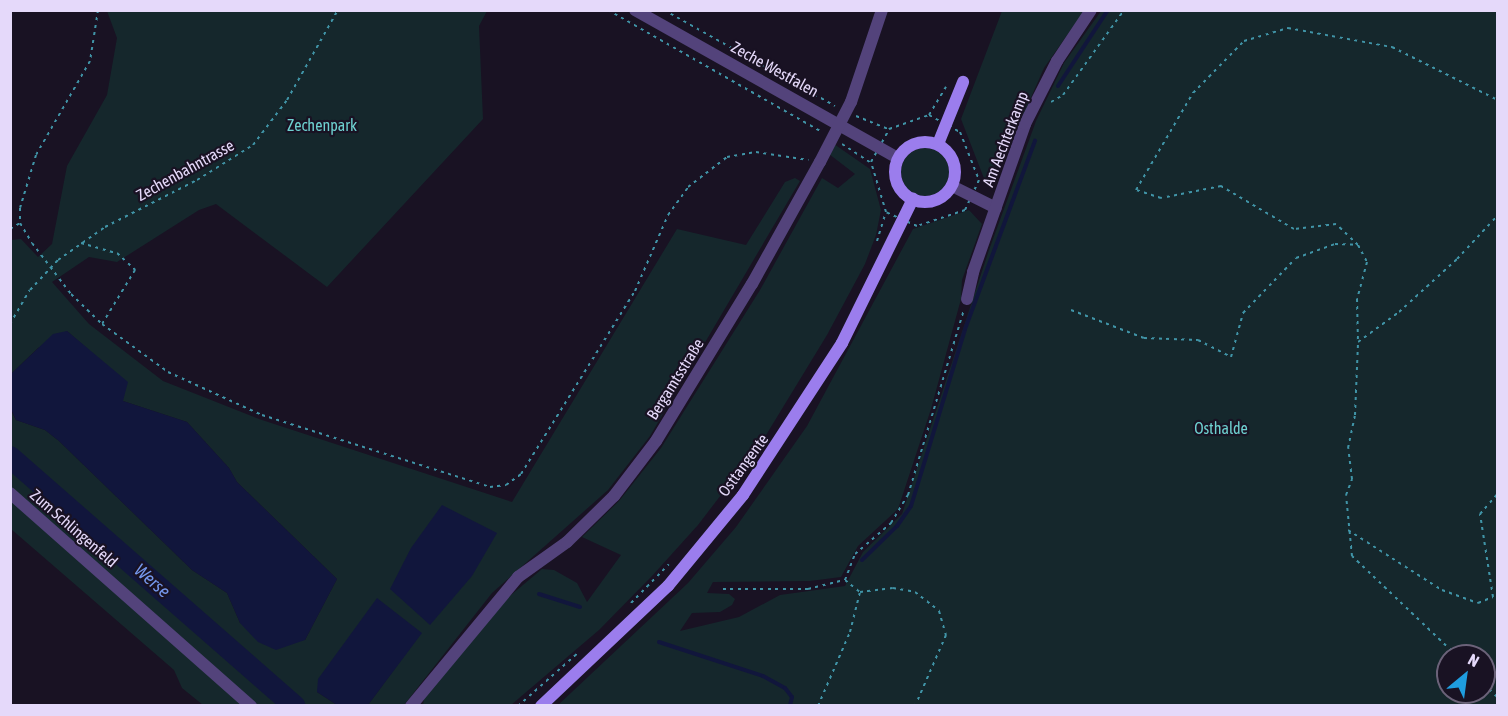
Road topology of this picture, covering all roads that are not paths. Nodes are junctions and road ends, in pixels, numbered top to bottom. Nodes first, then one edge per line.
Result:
1 (635, 10) edge
2 (882, 10) edge
3 (1091, 10) edge
4 (963, 82) dead end
5 (840, 124) junction
6 (938, 144) junction
7 (898, 158) junction
8 (952, 186) junction
9 (913, 199) junction
10 (996, 208) junction
11 (967, 299) road end
12 (10, 494) edge
13 (251, 705) edge
14 (411, 705) edge
15 (541, 705) edge

1 - 5 street, Zeche Westfalen
2 - 5 street, Bergamtsstraße
3 - 10 street, Am Aechterkamp
4 - 6 street
5 - 7 street, Zeche Westfalen
5 - 14 street, Bergamtsstraße
6 - 7 street
6 - 8 street
7 - 9 street
8 - 9 street
8 - 10 street, Am Aechterkamp
9 - 15 street, Osttangente
10 - 11 street
12 - 13 street, Zum Schlingenfeld

